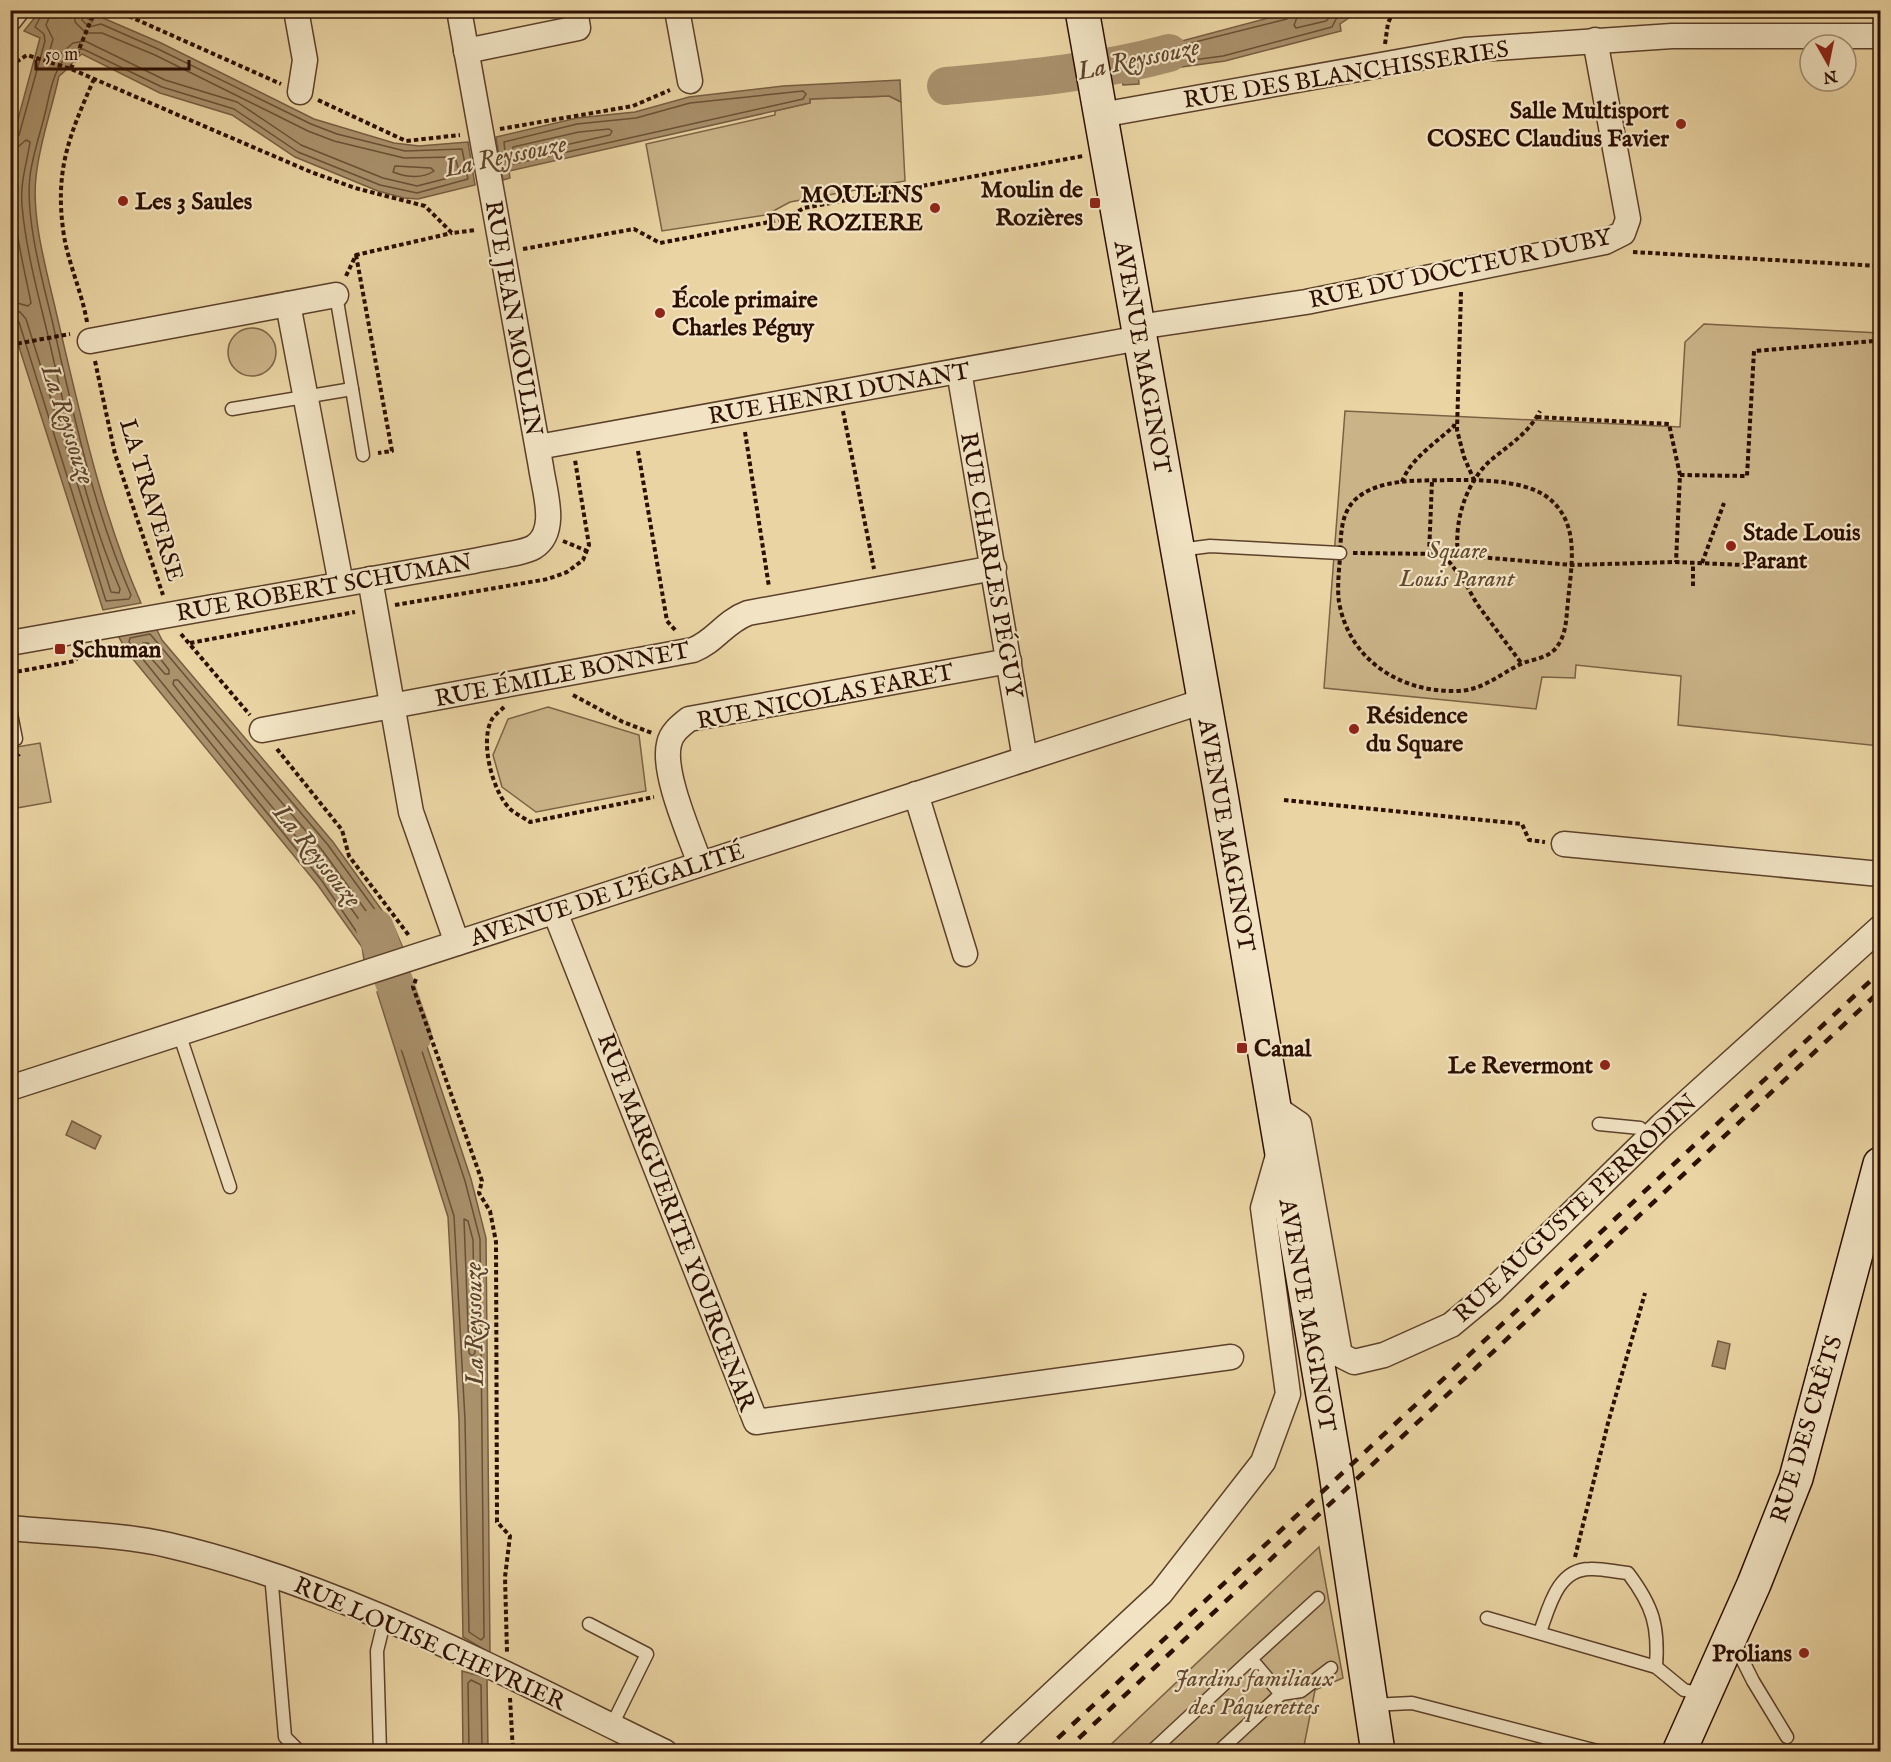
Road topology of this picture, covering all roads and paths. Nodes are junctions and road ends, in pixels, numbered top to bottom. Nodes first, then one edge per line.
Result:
1 (17, 10) edge
2 (116, 10) edge
3 (296, 10) edge
4 (459, 10) edge
5 (575, 10) edge
6 (677, 10) edge
7 (1082, 10) edge
8 (1394, 10) edge
9 (94, 11) edge
10 (10, 19) edge
11 (1798, 36) edge
12 (1858, 36) edge
13 (1881, 36) edge
14 (1858, 38) edge
15 (1595, 40) junction
16 (1881, 47) edge
17 (466, 51) junction
18 (1388, 64) junction
19 (10, 66) edge
20 (71, 68) junction
21 (94, 79) junction
22 (690, 81) joint
23 (300, 92) junction
24 (1099, 108) junction
25 (480, 133) junction
26 (1107, 152) junction
27 (498, 227) junction
28 (452, 233) junction
29 (1618, 236) junction
30 (502, 252) junction
31 (1881, 266) edge
32 (1462, 271) junction
33 (336, 296) junction
34 (288, 304) junction
35 (1139, 333) junction
36 (82, 337) junction
37 (1881, 337) edge
38 (10, 345) edge
39 (959, 371) junction
40 (352, 389) junction
41 (840, 393) junction
42 (305, 398) junction
43 (232, 409) dead end
44 (741, 410) junction
45 (1540, 411) dead end
46 (1457, 415) junction
47 (1537, 417) junction
48 (634, 430) junction
49 (538, 447) junction
50 (363, 456) dead end
51 (1680, 476) junction
52 (1432, 480) junction
53 (1474, 480) junction
54 (1402, 482) junction
55 (1724, 503) dead end
56 (1178, 550) junction
57 (1340, 553) junction
58 (1429, 554) junction
59 (1443, 554) junction
60 (1458, 555) junction
61 (1676, 562) junction
62 (1693, 563) junction
63 (1702, 564) junction
64 (1572, 566) junction
65 (1765, 566) dead end
66 (994, 568) junction
67 (370, 579) junction
68 (340, 584) junction
69 (1693, 586) dead end
70 (878, 590) junction
71 (776, 608) junction
72 (170, 615) junction
73 (10, 643) edge
74 (693, 650) junction
75 (1009, 661) junction
76 (1522, 664) junction
77 (564, 691) dead end
78 (1204, 701) junction
79 (510, 702) dead end
80 (392, 707) junction
81 (10, 709) edge
82 (262, 730) junction
83 (671, 739) junction
84 (10, 740) edge
85 (1025, 759) junction
86 (675, 793) junction
87 (916, 794) junction
88 (1284, 800) dead end
89 (1564, 844) joint
90 (700, 864) junction
91 (1881, 874) edge
92 (555, 912) junction
93 (1881, 928) edge
94 (457, 943) junction
95 (965, 954) dead end
96 (417, 956) junction
97 (179, 1033) junction
98 (10, 1088) edge
99 (1271, 1105) junction
100 (1599, 1124) dead end
101 (1649, 1138) junction
102 (1279, 1150) junction
103 (1881, 1164) edge
104 (230, 1187) dead end
105 (1644, 1293) dead end
106 (1230, 1357) dead end
107 (10, 1528) edge
108 (270, 1574) junction
109 (1571, 1575) junction
110 (1318, 1598) dead end
111 (385, 1618) junction
112 (1487, 1618) dead end
113 (589, 1624) dead end
114 (1540, 1632) junction
115 (1731, 1637) junction
116 (1251, 1659) junction
117 (1656, 1667) junction
118 (1331, 1668) dead end
119 (508, 1675) junction
120 (1281, 1694) junction
121 (1706, 1695) junction
122 (1371, 1705) junction
123 (612, 1725) junction
124 (1787, 1737) dead end
125 (300, 1752) edge
126 (380, 1752) edge
127 (513, 1752) edge
128 (665, 1752) edge
129 (990, 1752) edge
130 (1150, 1752) edge
131 (1218, 1752) edge
132 (1378, 1752) edge
133 (1601, 1752) edge
134 (1679, 1752) edge

1 - 10 street
2 - 23 path
3 - 23 street
4 - 17 street, RUE JEAN MOULIN
5 - 17 street
6 - 22 street
7 - 24 main road, AVENUE MAGINOT
8 - 18 path
9 - 20 path
11 - 15 street, RUE DES BLANCHISSERIES
12 - 13 street, RUE DES BLANCHISSERIES
14 - 16 lane
15 - 18 street, RUE DES BLANCHISSERIES
15 - 29 street, RUE DU DOCTEUR DUBY
17 - 25 street, RUE JEAN MOULIN
18 - 24 street, RUE DES BLANCHISSERIES
19 - 20 path
20 - 21 path
21 - 28 path
21 - 36 path, LA TRAVERSE
22 - 25 path
23 - 25 path
24 - 26 main road, AVENUE MAGINOT
25 - 27 street, RUE JEAN MOULIN
26 - 30 path
26 - 35 main road, AVENUE MAGINOT
27 - 28 path
27 - 30 street, RUE JEAN MOULIN
28 - 33 path
29 - 31 path
29 - 32 street, RUE DU DOCTEUR DUBY
30 - 49 street, RUE JEAN MOULIN
32 - 35 street, RUE DU DOCTEUR DUBY
32 - 46 path
33 - 34 street
33 - 40 lane
34 - 36 street
34 - 42 street
35 - 39 street, RUE HENRI DUNANT
35 - 56 main road, AVENUE MAGINOT
36 - 38 path
36 - 72 path, LA TRAVERSE
37 - 51 path
39 - 41 street, RUE HENRI DUNANT
39 - 66 street, RUE CHARLES PÉGUY
40 - 42 lane
40 - 50 lane
41 - 44 street, RUE HENRI DUNANT
41 - 70 path
42 - 43 lane
42 - 68 street
44 - 48 street, RUE HENRI DUNANT
44 - 71 path
45 - 47 path
46 - 53 path
46 - 54 path
47 - 51 path
47 - 53 path
48 - 49 street, RUE HENRI DUNANT
48 - 74 path
49 - 67 street, RUE ROBERT SCHUMAN
51 - 61 path
52 - 53 path
52 - 54 path
52 - 58 path
53 - 60 path
53 - 64 path
54 - 57 path
55 - 63 path
56 - 57 lane
56 - 78 main road, AVENUE MAGINOT
57 - 58 path
57 - 76 path
58 - 59 path
59 - 60 path
59 - 76 path
60 - 64 path
61 - 62 path
61 - 64 path
62 - 63 path
62 - 69 path
63 - 65 path
64 - 76 path
66 - 70 street, RUE ÉMILE BONNET
66 - 75 street, RUE CHARLES PÉGUY
67 - 68 street, RUE ROBERT SCHUMAN
67 - 80 street
68 - 72 street, RUE ROBERT SCHUMAN
70 - 71 street, RUE ÉMILE BONNET
71 - 74 street, RUE ÉMILE BONNET
72 - 73 street, RUE ROBERT SCHUMAN
72 - 82 path, LA TRAVERSE
74 - 80 street, RUE ÉMILE BONNET
75 - 83 street, RUE NICOLAS FARET
75 - 85 street, RUE CHARLES PÉGUY
77 - 83 path
78 - 85 street, AVENUE DE L'ÉGALITÉ
78 - 99 main road, AVENUE MAGINOT
79 - 86 path
80 - 82 street, RUE ÉMILE BONNET
80 - 94 street
81 - 84 lane
82 - 96 path, LA TRAVERSE
83 - 86 street, RUE NICOLAS FARET
85 - 87 street, AVENUE DE L'ÉGALITÉ
86 - 90 street, RUE NICOLAS FARET
87 - 90 street, AVENUE DE L'ÉGALITÉ
87 - 95 street
88 - 89 path
89 - 91 street
90 - 92 street, AVENUE DE L'ÉGALITÉ
92 - 94 street, AVENUE DE L'ÉGALITÉ
92 - 106 street, RUE MARGUERITE YOURCENAR
93 - 101 street, RUE AUGUSTE PERRODIN
94 - 96 street, AVENUE DE L'ÉGALITÉ
96 - 97 street, AVENUE DE L'ÉGALITÉ
96 - 119 path
97 - 98 street, AVENUE DE L'ÉGALITÉ
97 - 104 lane
99 - 101 street, RUE AUGUSTE PERRODIN
99 - 102 main road, AVENUE MAGINOT
100 - 101 lane
102 - 122 main road, AVENUE MAGINOT
102 - 129 street
103 - 115 main road, RUE DES CRÊTS
105 - 109 path
107 - 108 street, RUE LOUISE CHEVRIER
108 - 111 street, RUE LOUISE CHEVRIER
108 - 125 lane
109 - 114 lane
109 - 117 lane
110 - 116 lane
111 - 119 street, RUE LOUISE CHEVRIER
111 - 126 lane
112 - 114 lane
113 - 123 lane
114 - 117 lane
115 - 121 main road, RUE DES CRÊTS
115 - 124 lane
116 - 120 lane
116 - 130 lane
117 - 121 lane
118 - 120 lane
119 - 123 street, RUE LOUISE CHEVRIER
119 - 127 path
120 - 131 lane
121 - 134 main road, RUE DES CRÊTS
122 - 132 main road, AVENUE MAGINOT
122 - 133 lane
123 - 128 street, RUE LOUISE CHEVRIER

